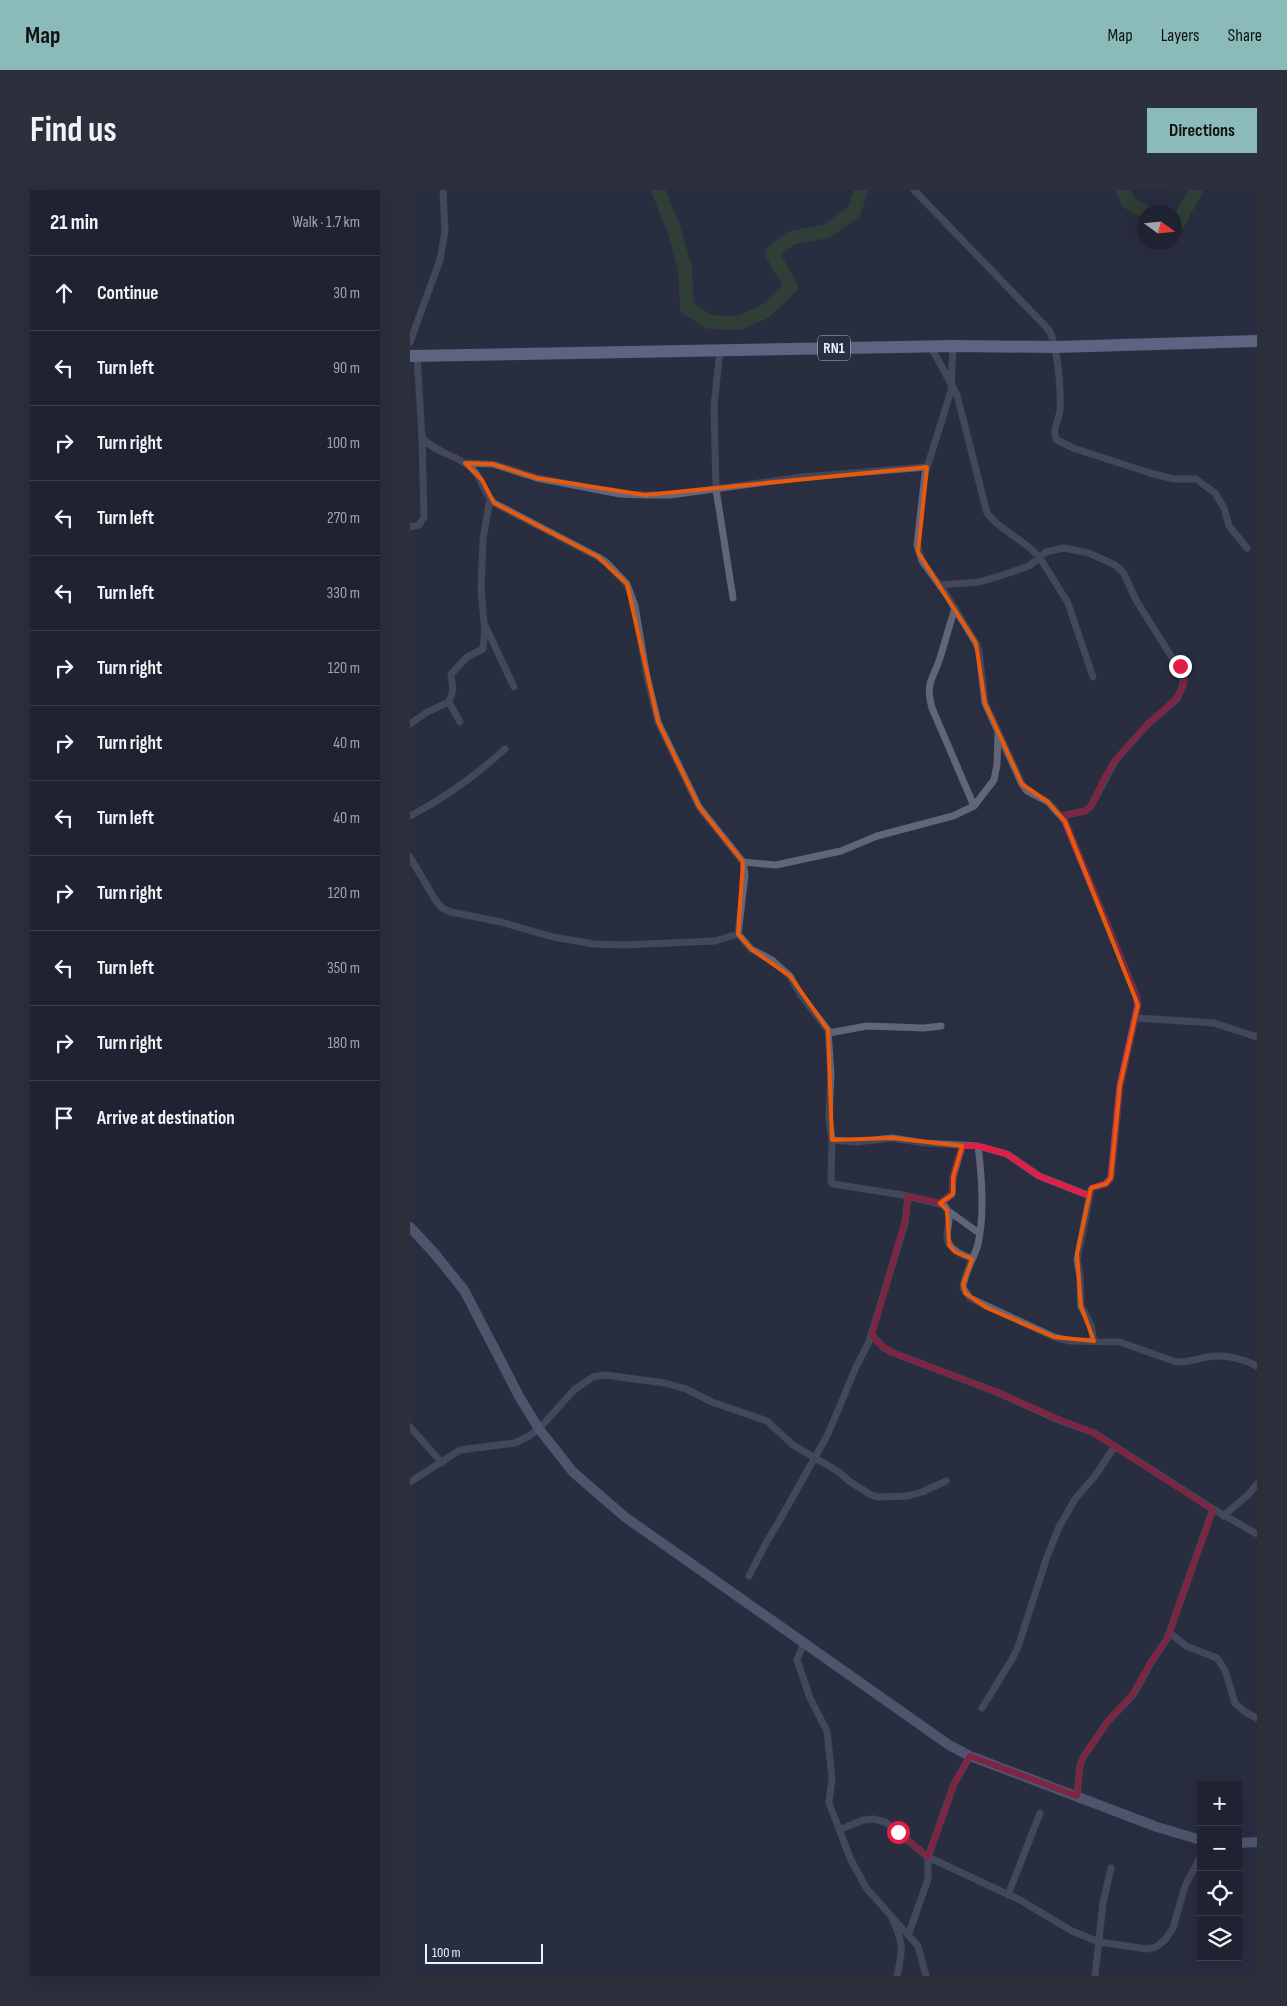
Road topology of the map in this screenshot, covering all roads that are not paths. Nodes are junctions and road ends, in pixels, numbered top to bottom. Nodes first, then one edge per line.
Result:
1 (444, 190) edge
2 (914, 190) edge
3 (1257, 340) edge
4 (410, 342) edge
5 (952, 346) junction
6 (931, 347) junction
7 (1056, 347) junction
8 (720, 350) junction
9 (413, 355) edge
10 (952, 384) junction
11 (422, 438) junction
12 (465, 464) junction
13 (927, 467) junction
14 (716, 489) junction
15 (490, 499) junction
16 (410, 527) edge
17 (1247, 548) dead end
18 (1040, 558) junction
19 (940, 585) junction
20 (733, 598) dead end
21 (955, 608) junction
22 (485, 626) junction
23 (1093, 677) dead end
24 (514, 687) dead end
25 (449, 702) junction
26 (460, 722) dead end
27 (410, 724) edge
28 (998, 729) junction
29 (505, 750) dead end
30 (974, 806) junction
31 (410, 816) edge
32 (1061, 816) junction
33 (410, 857) edge
34 (743, 862) junction
35 (738, 934) junction
36 (1137, 1018) junction
37 (941, 1026) dead end
38 (829, 1034) junction
39 (1257, 1037) edge
40 (832, 1140) junction
41 (962, 1146) junction
42 (978, 1146) junction
43 (908, 1196) junction
44 (1090, 1196) junction
45 (940, 1203) junction
46 (947, 1210) junction
47 (410, 1227) edge
48 (980, 1233) junction
49 (972, 1259) junction
50 (872, 1335) junction
51 (1094, 1341) junction
52 (1257, 1366) edge
53 (410, 1427) edge
54 (539, 1429) junction
55 (1114, 1446) junction
56 (814, 1458) junction
57 (442, 1463) junction
58 (946, 1481) dead end
59 (410, 1482) edge
60 (1257, 1484) edge
61 (1213, 1510) junction
62 (1223, 1516) junction
63 (1257, 1534) edge
64 (750, 1576) dead end
65 (1170, 1633) junction
66 (804, 1643) junction
67 (982, 1708) dead end
68 (1257, 1718) edge
69 (970, 1756) junction
70 (1077, 1796) junction
71 (1040, 1813) dead end
72 (839, 1830) junction
73 (1197, 1839) edge
74 (1257, 1842) edge
75 (1242, 1843) edge
76 (928, 1857) junction
77 (1197, 1863) edge
78 (1112, 1868) dead end
79 (1008, 1895) junction
80 (891, 1916) junction
81 (909, 1933) junction
82 (1099, 1942) junction
83 (897, 1976) edge
84 (926, 1976) edge
85 (1095, 1976) edge

1 - 4 street
2 - 7 street
3 - 7 highway, RN1
5 - 6 highway, RN1
5 - 7 highway, RN1
5 - 10 street
6 - 8 highway, RN1
6 - 10 street
7 - 17 street
8 - 9 highway, RN1
8 - 14 street
9 - 11 street
10 - 13 street
10 - 18 street
11 - 12 street
11 - 16 street
12 - 14 street
12 - 15 street
13 - 14 street
13 - 19 street
14 - 20 street
15 - 22 street
15 - 34 street
18 - 19 street
18 - 23 street
18 - 32 street
19 - 21 street
21 - 28 street
21 - 30 street
22 - 24 street
22 - 25 street
25 - 26 street
25 - 27 street
28 - 30 street
28 - 32 street
29 - 31 street
30 - 34 street
32 - 36 street
33 - 35 street
34 - 35 street
35 - 38 street
36 - 39 street
36 - 44 street
37 - 38 street
38 - 40 street
40 - 41 street
40 - 43 street
41 - 42 street
41 - 45 street
42 - 44 street
42 - 48 street
43 - 45 street
43 - 50 street
44 - 51 street
45 - 46 street
46 - 48 street
46 - 49 street
47 - 54 main road
48 - 49 street
49 - 51 street
50 - 55 street
50 - 56 street
51 - 52 street
53 - 57 street
54 - 56 street
54 - 57 street
54 - 66 main road
55 - 61 street
55 - 67 street
56 - 58 street
56 - 64 street
57 - 59 street
60 - 62 street
61 - 62 street
61 - 65 street
62 - 63 street
65 - 68 street
65 - 70 street
66 - 69 main road
66 - 72 street
69 - 70 main road
69 - 76 street
70 - 73 main road
71 - 79 street
72 - 76 street
72 - 80 street
74 - 75 main road
76 - 79 street
76 - 81 street
77 - 82 street
78 - 82 street
79 - 82 street
80 - 81 street
80 - 83 street
81 - 84 street
82 - 85 street

